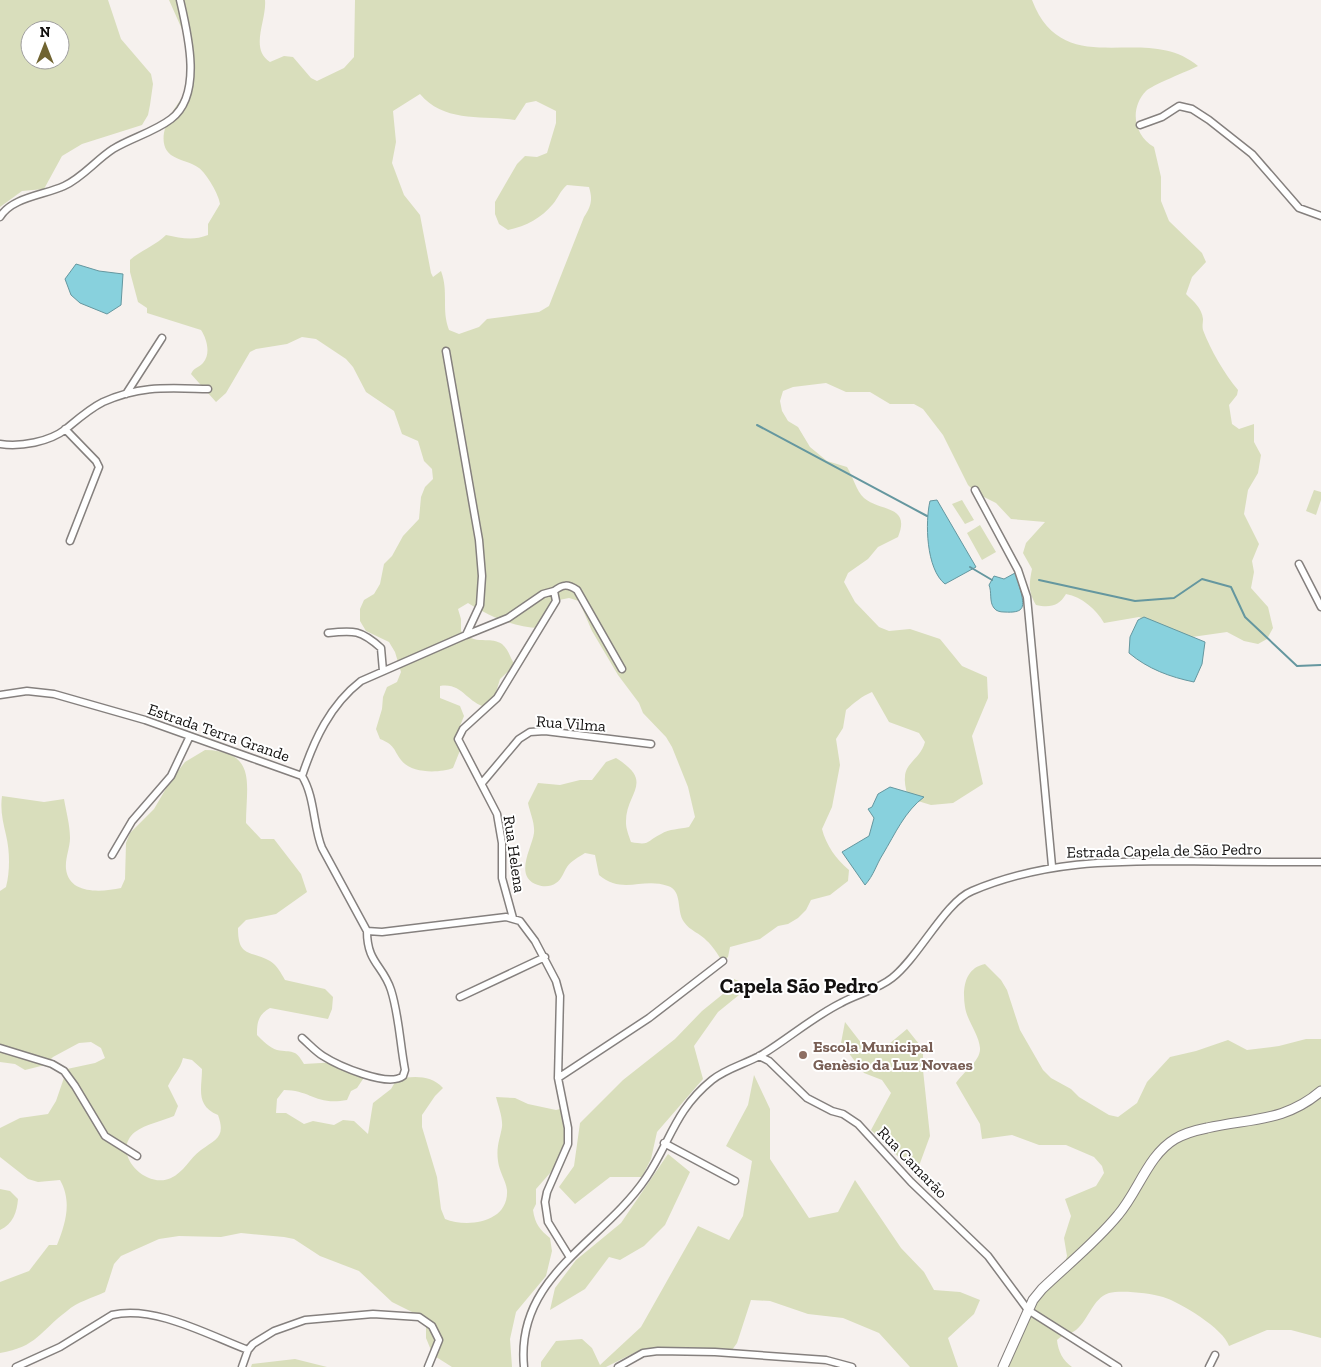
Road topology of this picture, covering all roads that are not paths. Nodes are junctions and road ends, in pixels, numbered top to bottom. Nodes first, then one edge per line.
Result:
1 (180, 0) edge
2 (1140, 125) dead end
3 (1321, 216) edge
4 (0, 217) edge
5 (162, 338) dead end
6 (446, 351) dead end
7 (208, 389) dead end
8 (126, 394) junction
9 (65, 429) junction
10 (0, 444) edge
11 (975, 490) dead end
12 (70, 541) dead end
13 (1299, 564) dead end
14 (554, 591) junction
15 (1321, 607) edge
16 (328, 633) dead end
17 (466, 635) junction
18 (622, 669) dead end
19 (383, 671) junction
20 (0, 695) edge
21 (189, 738) junction
22 (650, 744) dead end
23 (302, 776) junction
24 (482, 783) junction
25 (112, 855) dead end
26 (1321, 862) edge
27 (1052, 866) junction
28 (513, 918) junction
29 (367, 931) junction
30 (545, 957) junction
31 (723, 961) dead end
32 (460, 997) dead end
33 (302, 1038) dead end
34 (0, 1048) edge
35 (759, 1056) junction
36 (558, 1078) junction
37 (1321, 1091) edge
38 (664, 1143) junction
39 (137, 1156) dead end
40 (735, 1180) dead end
41 (569, 1256) junction
42 (1028, 1310) junction
43 (248, 1350) junction
44 (1215, 1355) dead end
45 (16, 1367) edge
46 (242, 1367) edge
47 (428, 1367) edge
48 (524, 1367) edge
49 (618, 1367) edge
50 (852, 1367) edge
51 (1003, 1367) edge
52 (1118, 1367) edge
53 (1209, 1367) edge

1 - 4 street
2 - 3 street
5 - 8 street
6 - 17 street
7 - 8 street
8 - 9 street
9 - 10 street
9 - 12 street
11 - 27 street
13 - 15 street
14 - 17 street, Estrada Terra Grande
14 - 18 street
14 - 24 street, Rua Helena
16 - 19 street
17 - 19 street, Estrada Terra Grande
19 - 23 street, Estrada Terra Grande
20 - 21 street, Estrada Terra Grande
21 - 23 street, Estrada Terra Grande
21 - 25 street
22 - 24 street, Rua Vilma
23 - 29 street
24 - 28 street, Rua Helena
26 - 27 street, Estrada Capela de São Pedro
27 - 35 street, Estrada Capela de São Pedro
28 - 29 street
28 - 30 street
29 - 33 street
30 - 32 street
30 - 36 street
31 - 36 street
34 - 39 street
35 - 38 street, Estrada Capela de São Pedro
35 - 42 street, Rua Camarão
36 - 41 street
37 - 42 street
38 - 40 street
38 - 41 street, Estrada Capela de São Pedro
41 - 48 street, Estrada Capela de São Pedro
42 - 51 street
42 - 52 street
43 - 45 street
43 - 46 street
43 - 47 street
44 - 53 street
49 - 50 street

